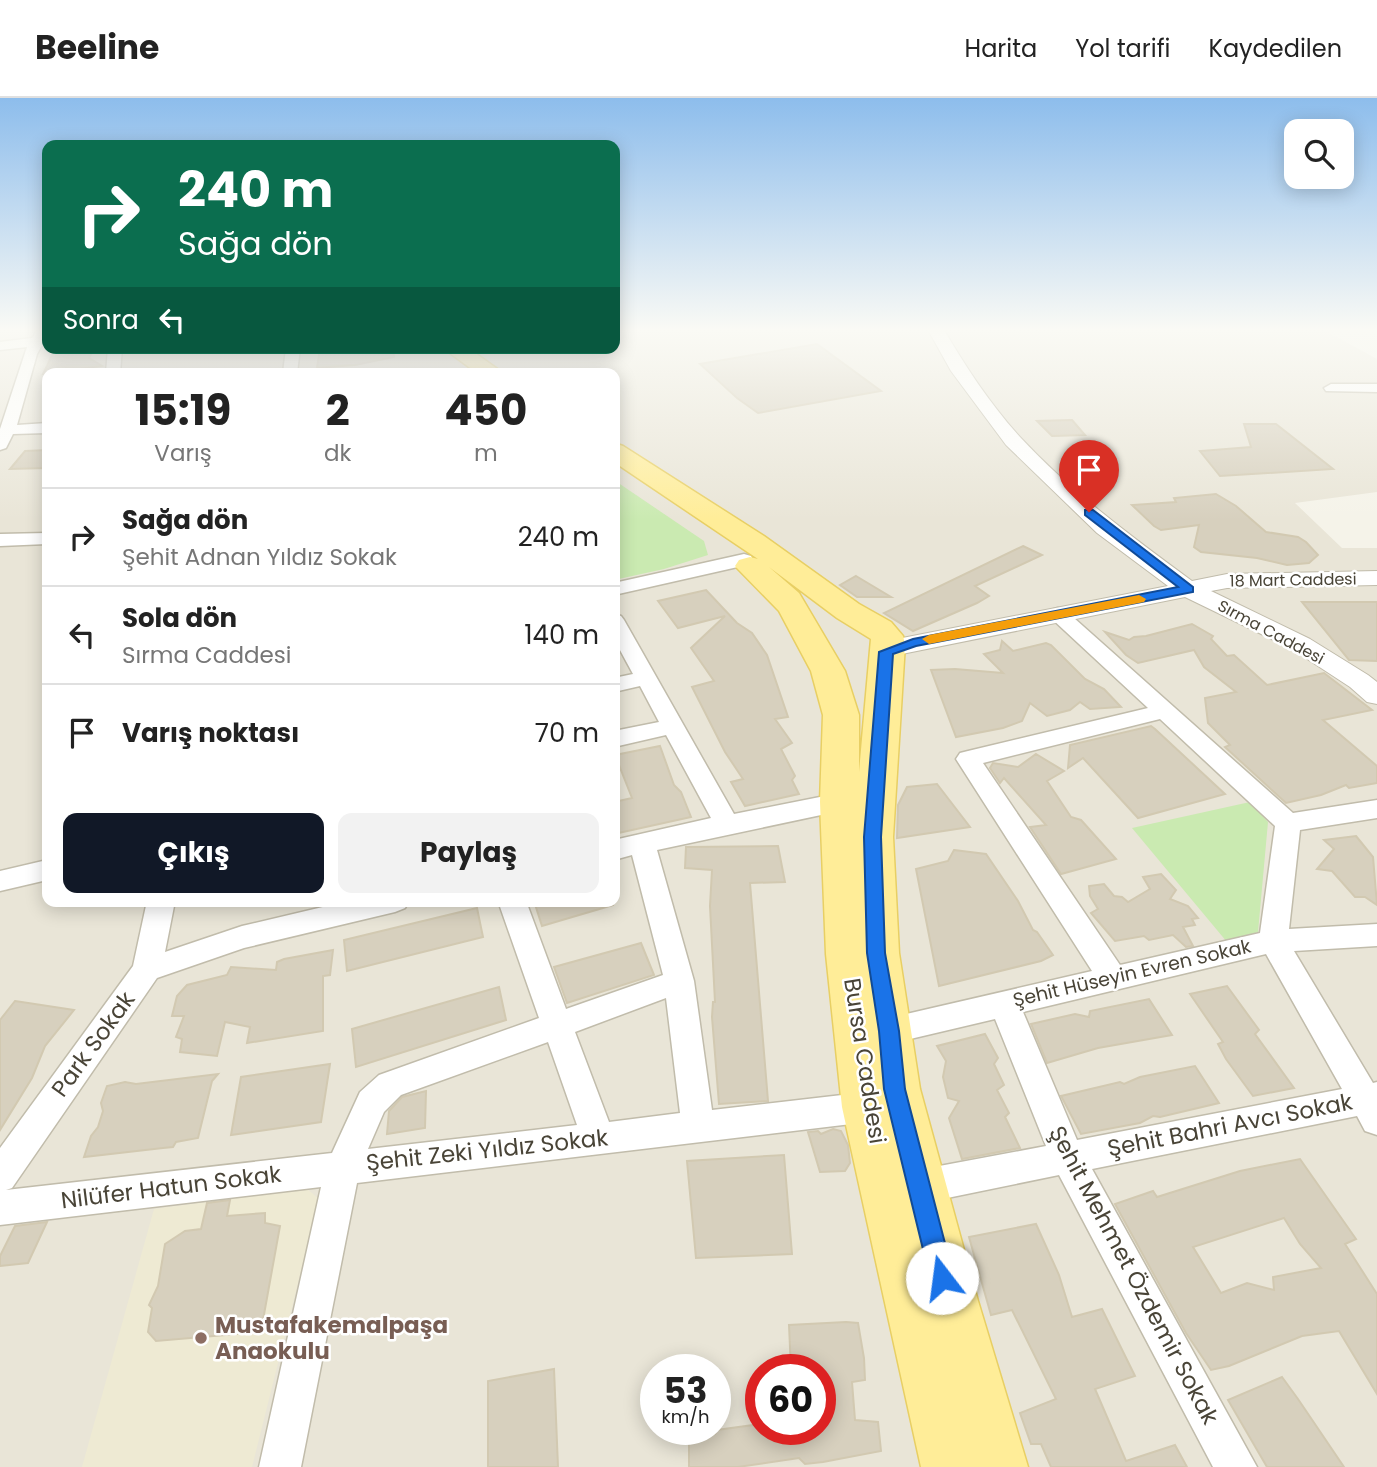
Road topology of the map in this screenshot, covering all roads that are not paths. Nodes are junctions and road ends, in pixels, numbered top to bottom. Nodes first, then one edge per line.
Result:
1 (23, 392) edge
2 (976, 392) edge
3 (42, 428) edge
4 (9, 430) junction
5 (0, 445) edge
6 (620, 455) edge
7 (620, 474) edge
8 (42, 539) edge
9 (0, 540) edge
10 (749, 551) junction
11 (1377, 578) edge
12 (620, 587) edge
13 (1188, 589) junction
14 (1377, 592) edge
15 (1058, 614) junction
16 (620, 631) edge
17 (881, 641) junction
18 (813, 645) junction
19 (646, 678) junction
20 (620, 684) edge
21 (1371, 686) edge
22 (1165, 711) junction
23 (673, 726) junction
24 (620, 738) edge
25 (840, 802) junction
26 (1377, 809) edge
27 (1288, 823) junction
28 (727, 824) junction
29 (628, 847) edge
30 (42, 871) edge
31 (0, 881) edge
32 (160, 907) edge
33 (370, 907) edge
34 (514, 907) edge
35 (1377, 935) edge
36 (1273, 941) junction
37 (148, 970) junction
38 (1113, 979) junction
39 (679, 981) junction
40 (1004, 1003) junction
41 (556, 1027) junction
42 (889, 1031) junction
43 (1373, 1105) edge
44 (868, 1107) junction
45 (698, 1126) junction
46 (598, 1138) junction
47 (1067, 1156) junction
48 (343, 1166) junction
49 (0, 1176) edge
50 (918, 1187) junction
51 (0, 1208) edge
52 (280, 1467) edge
53 (954, 1467) edge
54 (995, 1467) edge
55 (1236, 1467) edge

1 - 4 street
2 - 13 street, Sırma Caddesi
3 - 4 street
4 - 5 street
6 - 10 main road
7 - 10 main road
8 - 9 street
10 - 12 street
10 - 17 main road
10 - 18 main road, Bursa Caddesi
11 - 13 street, 18 Mart Caddesi
13 - 14 street, 18 Mart Caddesi
13 - 15 street
13 - 21 street, Sırma Caddesi
15 - 17 street
15 - 22 street
16 - 19 street
17 - 18 main road
17 - 18 main road
17 - 42 main road, Bursa Caddesi
18 - 25 main road, Bursa Caddesi
19 - 20 street
19 - 23 street
22 - 27 street
22 - 38 street
23 - 24 street
23 - 28 street
25 - 28 street
25 - 44 main road, Bursa Caddesi
26 - 27 street
27 - 36 street
28 - 29 street
29 - 39 street
30 - 31 street
32 - 37 street, Park Sokak
33 - 37 street
34 - 41 street
35 - 36 street, Şehit Hüseyin Evren Sokak
36 - 38 street, Şehit Hüseyin Evren Sokak
36 - 43 street
37 - 49 street, Park Sokak
38 - 40 street, Şehit Hüseyin Evren Sokak
39 - 41 street, Şehit Zeki Yıldız Sokak
39 - 45 street
40 - 42 street, Şehit Hüseyin Evren Sokak
40 - 47 street, Şehit Mehmet Özdemir Sokak
41 - 46 street
41 - 48 street, Şehit Zeki Yıldız Sokak
42 - 50 main road, Bursa Caddesi
43 - 47 street, Şehit Bahri Avcı Sokak
44 - 45 street, Şehit Zeki Yıldız Sokak
44 - 53 main road, Bursa Caddesi
45 - 46 street, Şehit Zeki Yıldız Sokak
46 - 48 street, Şehit Zeki Yıldız Sokak
47 - 50 street, Şehit Bahri Avcı Sokak
47 - 55 street, Şehit Mehmet Özdemir Sokak
48 - 51 street, Nilüfer Hatun Sokak
48 - 52 street
50 - 54 main road, Bursa Caddesi

